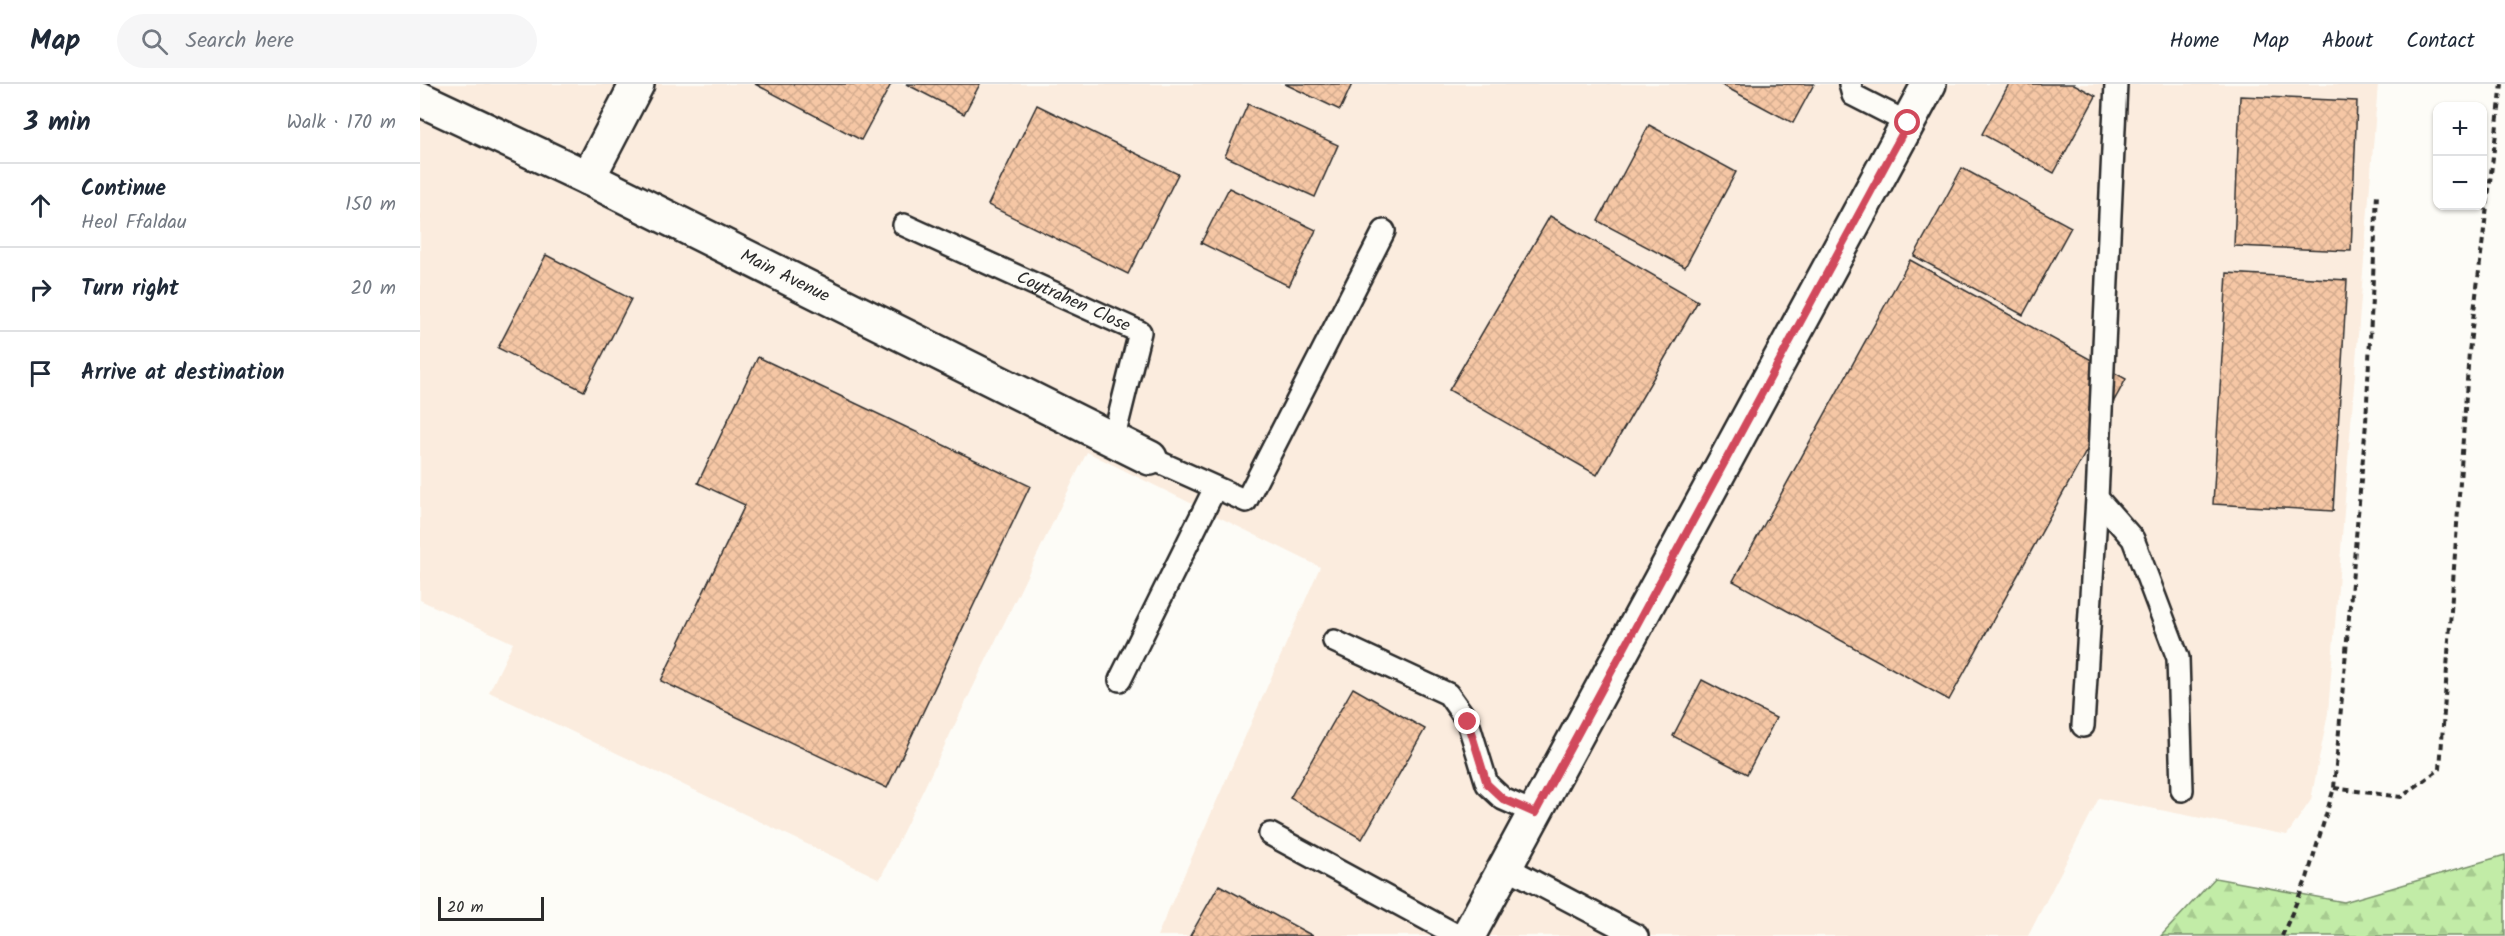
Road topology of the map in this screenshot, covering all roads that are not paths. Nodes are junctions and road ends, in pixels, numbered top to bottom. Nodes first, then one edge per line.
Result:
1 (637, 84) edge
2 (1850, 84) edge
3 (1929, 84) edge
4 (2116, 84) edge
5 (420, 99) edge
6 (1908, 123) junction
7 (588, 178) junction
8 (904, 225) dead end
9 (1384, 231) dead end
10 (1113, 441) junction
11 (1150, 458) joint
12 (1215, 488) junction
13 (2097, 498) junction
14 (1334, 641) dead end
15 (1120, 680) dead end
16 (2083, 726) dead end
17 (2182, 790) dead end
18 (1535, 813) junction
19 (1270, 834) dead end
20 (1506, 867) junction
21 (1458, 936) edge
22 (1468, 936) edge
23 (1637, 936) edge

1 - 7 street
2 - 6 lane
3 - 6 street
4 - 13 lane
5 - 7 street, Main Avenue
6 - 18 street
7 - 10 street, Main Avenue
8 - 10 lane, Coytrahen Close
9 - 12 lane
10 - 11 street, Main Avenue
11 - 12 lane
12 - 15 lane
13 - 16 lane
13 - 17 lane
14 - 18 lane
18 - 20 street
19 - 21 lane
20 - 22 street
20 - 23 lane

